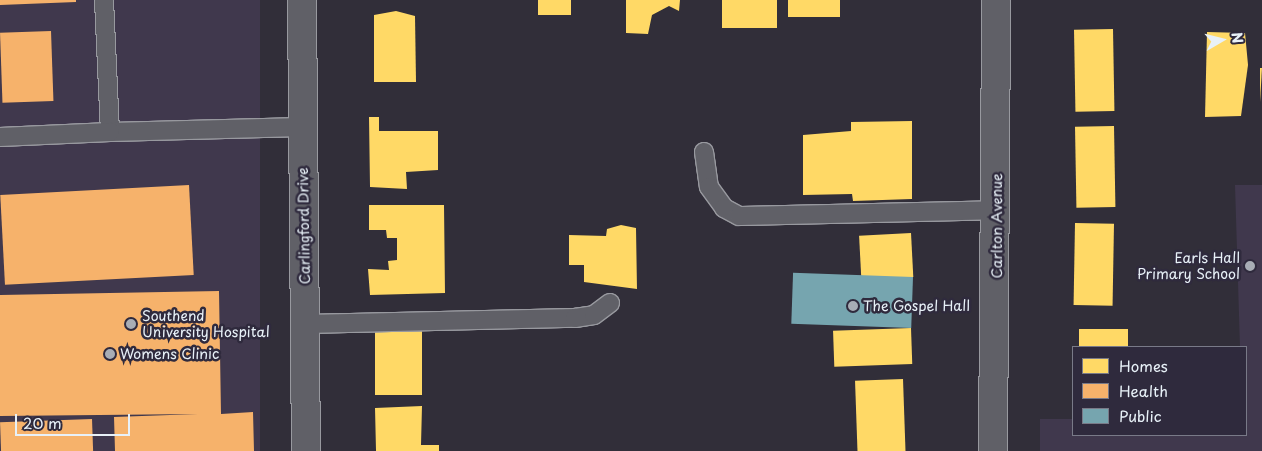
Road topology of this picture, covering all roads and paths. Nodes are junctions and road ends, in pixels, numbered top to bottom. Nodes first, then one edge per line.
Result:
1 (104, 0) edge
2 (302, 0) edge
3 (996, 0) edge
4 (302, 127) junction
5 (110, 132) junction
6 (0, 137) edge
7 (704, 152) dead end
8 (997, 210) junction
9 (610, 303) dead end
10 (305, 324) junction
11 (306, 451) edge
12 (993, 451) edge

1 - 5 lane
2 - 4 street, Carlingford Drive
3 - 8 street, Carlton Avenue
4 - 5 lane
4 - 10 street, Carlingford Drive
5 - 6 lane
7 - 8 lane
8 - 12 street, Carlton Avenue
9 - 10 lane
10 - 11 street, Carlingford Drive

